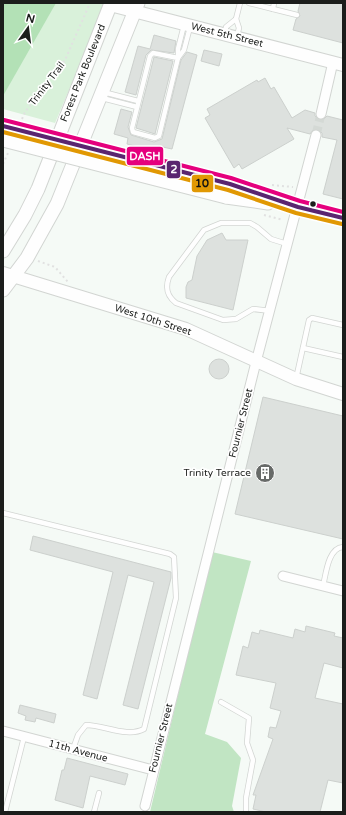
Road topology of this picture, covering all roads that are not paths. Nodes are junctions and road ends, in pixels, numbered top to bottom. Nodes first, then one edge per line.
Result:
1 (240, 3) edge
2 (249, 3) edge
3 (274, 3) edge
4 (111, 4) edge
5 (136, 7) edge
6 (273, 9) junction
7 (297, 15) dead end
8 (236, 19) junction
9 (187, 25) junction
10 (224, 34) junction
11 (237, 38) junction
12 (178, 58) junction
13 (338, 64) edge
14 (101, 95) junction
15 (138, 101) junction
16 (137, 107) junction
17 (321, 114) tunnel mouth
18 (3, 126) edge
19 (316, 135) tunnel mouth
20 (3, 140) edge
21 (298, 207) junction
22 (343, 218) edge
23 (287, 244) junction
24 (3, 251) edge
25 (8, 274) edge
26 (3, 290) edge
27 (271, 311) junction
28 (343, 325) edge
29 (303, 348) junction
30 (343, 357) edge
31 (256, 362) junction
32 (296, 379) junction
33 (343, 394) edge
34 (3, 512) edge
35 (343, 547) edge
36 (283, 576) dead end
37 (323, 586) junction
38 (343, 591) edge
39 (221, 702) dead end
40 (3, 731) edge
41 (24, 737) junction
42 (73, 750) junction
43 (153, 770) junction
44 (99, 793) dead end
45 (145, 806) dead end
46 (5, 812) edge
47 (94, 812) edge
48 (246, 812) edge

1 - 8 lane
2 - 6 lane
3 - 6 lane
4 - 5 street, West 5th Street
4 - 24 main road, Forest Park Boulevard
5 - 9 street, West 5th Street
5 - 14 main road
6 - 7 lane
8 - 10 lane
8 - 11 lane
9 - 10 street, West 5th Street
9 - 12 lane
10 - 11 street, West 5th Street
11 - 13 street, West 5th Street
12 - 15 lane
12 - 16 lane
13 - 17 street
14 - 15 lane
14 - 16 lane
14 - 25 main road
15 - 16 lane
18 - 21 main road, bridge
19 - 21 street, Fournier Street
20 - 21 main road, bridge
21 - 22 main road
21 - 23 street, Fournier Street
23 - 27 street, Fournier Street
23 - 27 lane
25 - 26 main road
25 - 31 street, West 10th Street
27 - 31 street, Fournier Street
28 - 29 lane
29 - 30 lane
29 - 32 lane
31 - 32 street, West 10th Street
31 - 43 street, Fournier Street
32 - 33 street, West 10th Street
34 - 42 lane
35 - 37 lane
36 - 37 street
37 - 38 street
39 - 48 lane
40 - 41 street, 11th Avenue
41 - 42 street, 11th Avenue
41 - 46 lane
42 - 43 street, 11th Avenue
43 - 45 street, Fournier Street
44 - 47 lane

